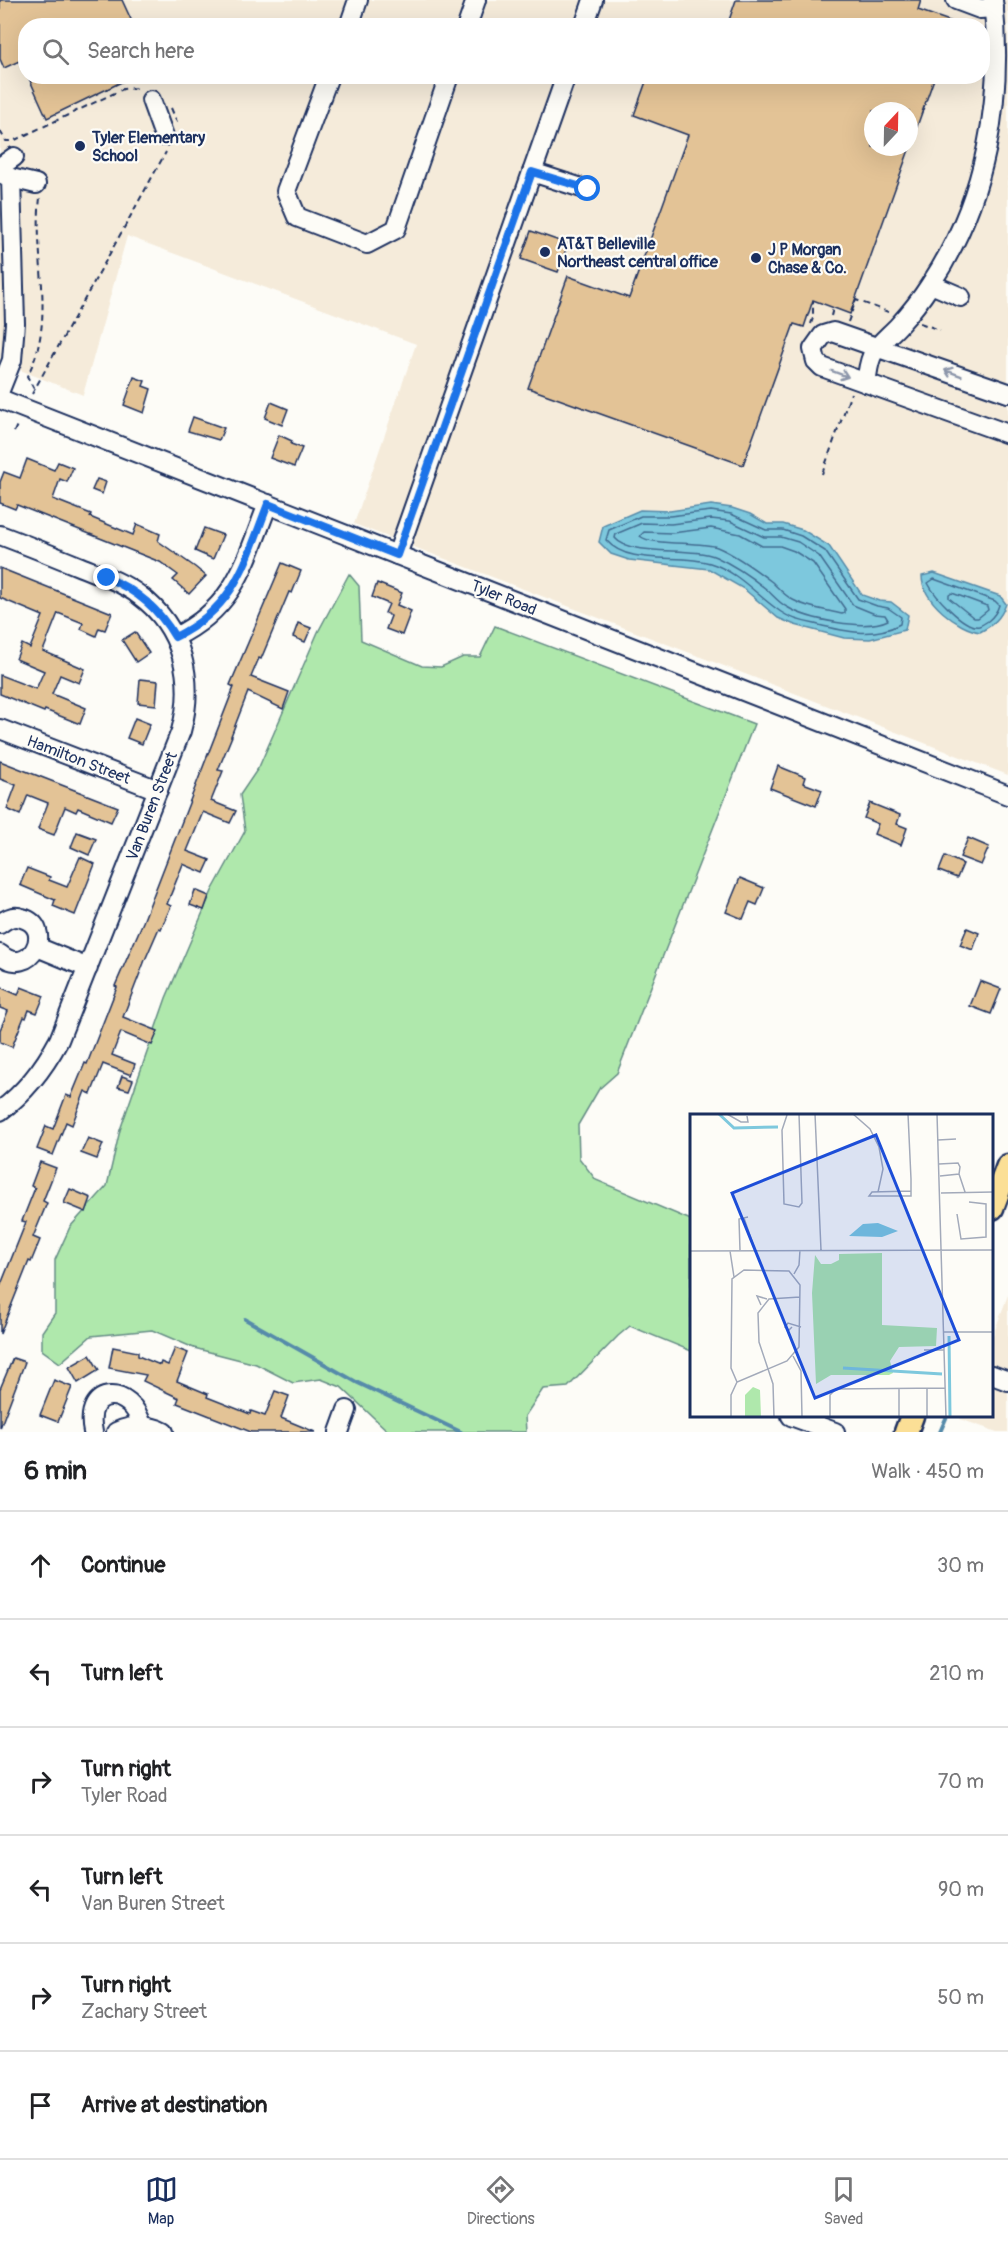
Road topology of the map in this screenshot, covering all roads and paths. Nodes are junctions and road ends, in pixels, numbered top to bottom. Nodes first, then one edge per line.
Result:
1 (358, 0) edge
2 (476, 0) edge
3 (593, 0) edge
4 (956, 0) edge
5 (994, 4) edge
6 (351, 18) edge
7 (470, 18) edge
8 (587, 18) edge
9 (326, 84) edge
10 (446, 84) edge
11 (563, 84) edge
12 (149, 94) joint
13 (170, 106) dead end
14 (0, 131) edge
15 (169, 136) junction
16 (6, 169) edge
17 (532, 172) junction
18 (38, 188) joint
19 (588, 189) dead end
20 (931, 284) junction
21 (961, 297) dead end
22 (813, 300) dead end
23 (896, 315) dead end
24 (914, 321) dead end
25 (810, 327) dead end
26 (846, 327) dead end
27 (940, 330) dead end
28 (879, 347) junction
29 (858, 387) junction
30 (34, 389) junction
31 (0, 390) edge
32 (1008, 393) edge
33 (0, 399) edge
34 (25, 408) junction
35 (14, 432) dead end
36 (1008, 434) edge
37 (822, 474) dead end
38 (268, 504) junction
39 (0, 535) edge
40 (397, 555) junction
41 (175, 637) junction
42 (0, 729) edge
43 (158, 790) junction
44 (1008, 795) edge
45 (0, 924) edge
46 (37, 946) junction
47 (0, 954) edge
48 (88, 968) junction
49 (0, 1111) edge
50 (1008, 1166) edge
51 (993, 1205) edge
52 (993, 1375) edge
53 (1008, 1381) edge
54 (348, 1410) dead end
55 (794, 1417) edge
56 (912, 1417) edge
57 (142, 1426) junction
58 (93, 1432) edge
59 (116, 1432) edge
60 (164, 1432) edge
61 (339, 1432) edge
62 (834, 1432) edge
63 (906, 1432) edge

1 - 6 street
2 - 7 street
3 - 8 street
4 - 5 street
5 - 20 street
9 - 10 street
11 - 17 street
12 - 14 path
12 - 15 street
13 - 15 path
15 - 30 path
16 - 18 street
16 - 31 street
17 - 19 street
17 - 40 street
18 - 30 path
20 - 21 street
20 - 28 street
22 - 25 path
23 - 26 path
24 - 27 path
28 - 29 street
28 -> 29 street
32 -> 28 street
29 - 36 street
29 - 37 path
30 - 34 path
33 - 34 street, Tyler Road
34 - 35 path
34 - 38 street, Tyler Road
38 - 40 street, Tyler Road
38 - 41 street
39 - 41 street, Van Buren Street
40 - 44 street, Tyler Road
41 - 43 street, Van Buren Street
42 - 43 street, Hamilton Street
43 - 48 street, Van Buren Street
45 - 46 street
46 - 47 street
46 - 48 street
48 - 49 street, Van Buren Street
50 - 51 main road
52 - 53 street
54 - 61 street
55 - 62 street
56 - 63 main road
57 - 58 street
57 - 59 street
57 - 60 street

